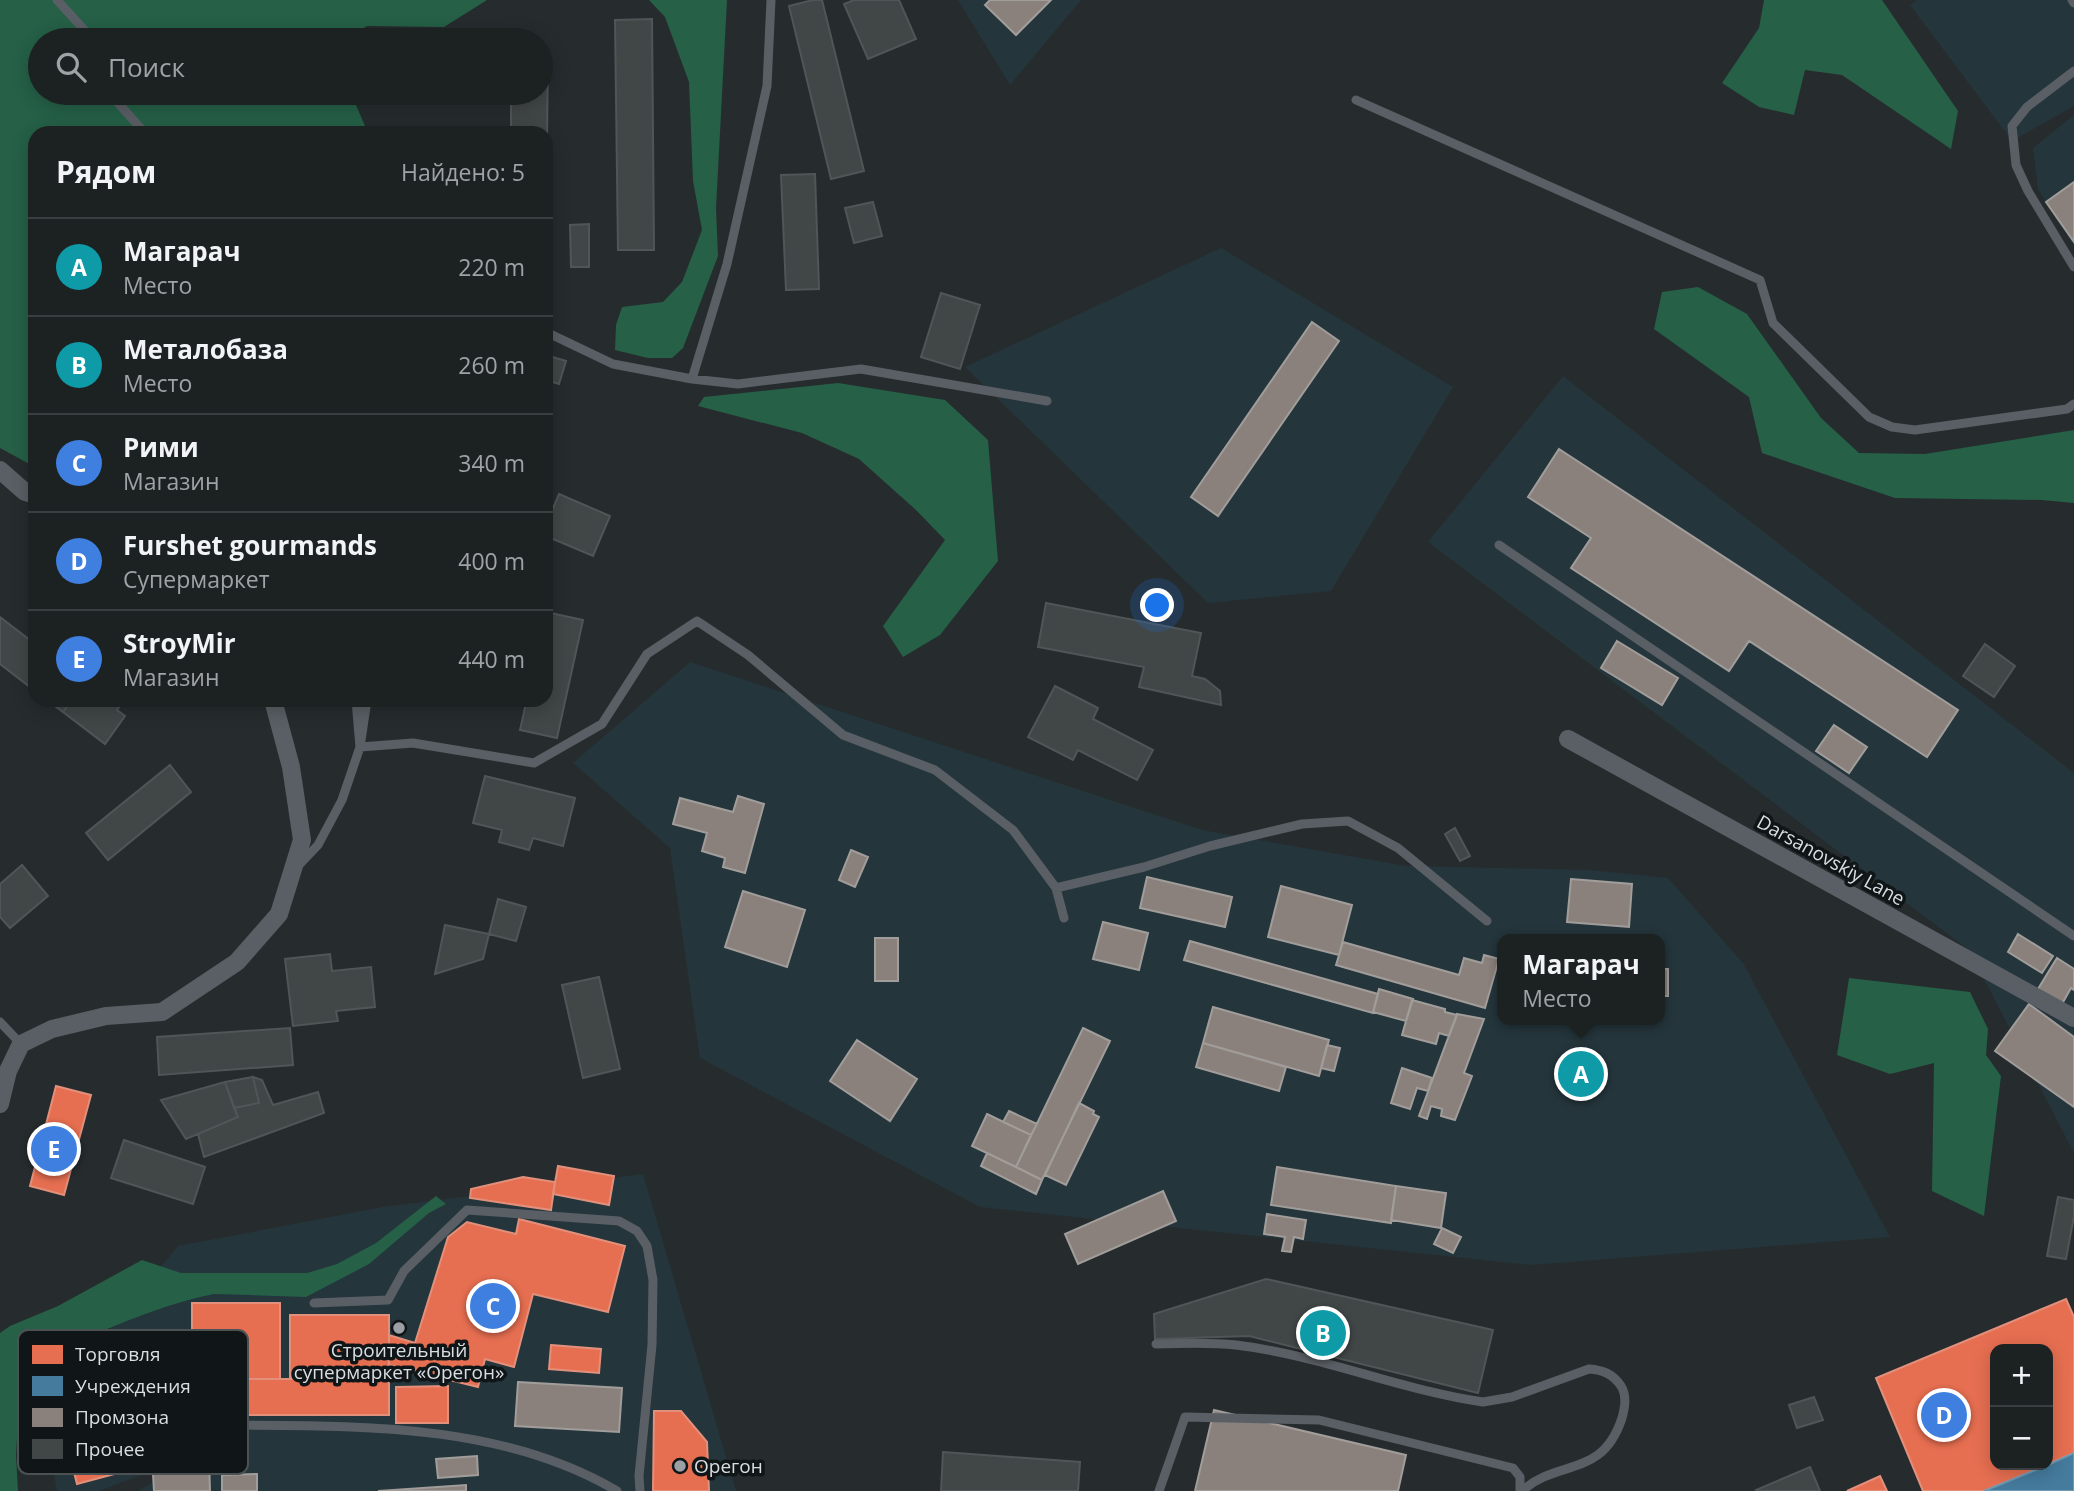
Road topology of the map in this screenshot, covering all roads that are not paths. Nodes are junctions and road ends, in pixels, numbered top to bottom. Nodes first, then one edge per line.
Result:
1 (57, 0) edge
2 (771, 0) edge
3 (83, 28) edge
4 (2074, 71) edge
5 (1356, 100) dead end
6 (120, 105) edge
7 (139, 126) edge
8 (2074, 267) edge
9 (553, 334) edge
10 (692, 379) junction
11 (1048, 401) dead end
12 (2074, 404) edge
13 (0, 470) edge
14 (28, 493) edge
15 (1499, 545) dead end
16 (275, 707) edge
17 (357, 707) edge
18 (366, 707) edge
19 (1567, 739) dead end
20 (360, 747) junction
21 (291, 872) junction
22 (1056, 888) junction
23 (1064, 918) dead end
24 (1487, 921) dead end
25 (2074, 936) edge
26 (2074, 1018) edge
27 (0, 1022) edge
28 (21, 1044) junction
29 (0, 1104) edge
30 (314, 1303) dead end
31 (1156, 1344) dead end
32 (248, 1425) edge
33 (617, 1491) edge
34 (640, 1491) edge
35 (1159, 1491) edge
36 (1521, 1491) edge

1 - 3 lane
2 - 10 lane
4 - 8 lane
5 - 12 lane
6 - 7 lane
9 - 10 lane
10 - 11 lane
13 - 14 street
15 - 25 lane
16 - 21 street
17 - 20 lane
18 - 20 lane
19 - 26 street, Darsanovskiy Lane
20 - 21 lane
20 - 22 lane
21 - 28 street
22 - 23 lane
22 - 24 lane
27 - 28 lane
28 - 29 street
30 - 34 lane
31 - 36 lane
32 - 33 lane
35 - 36 lane

